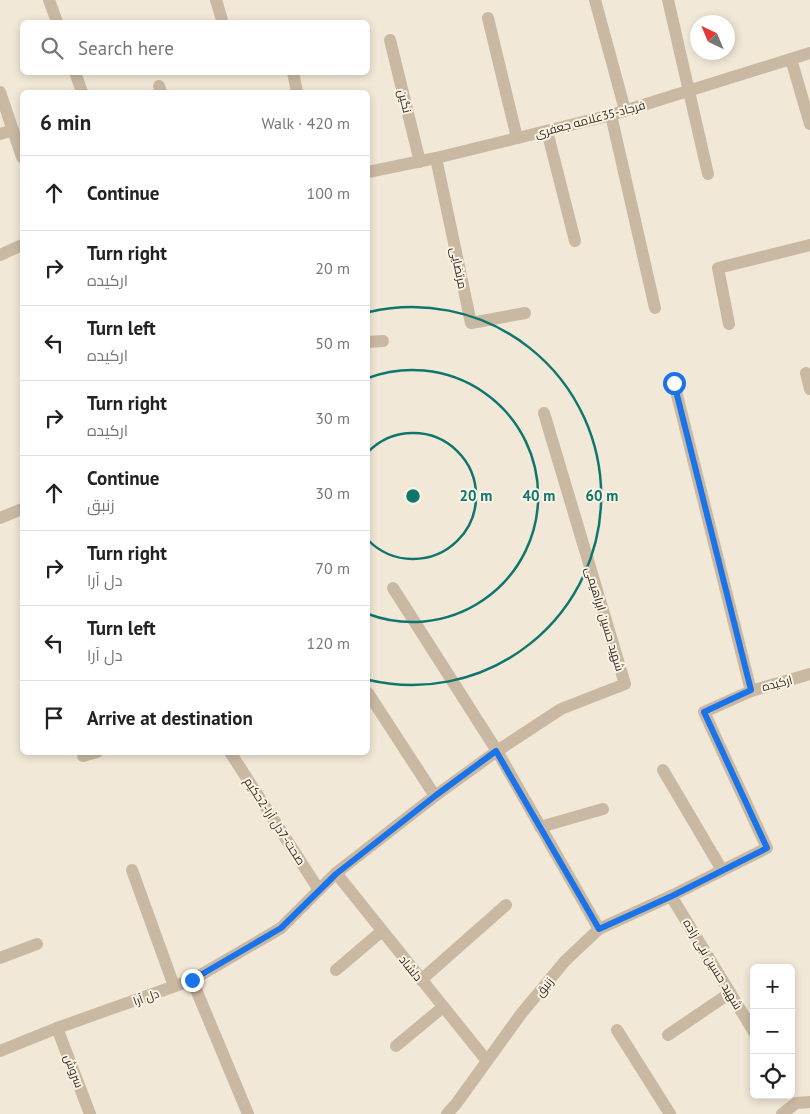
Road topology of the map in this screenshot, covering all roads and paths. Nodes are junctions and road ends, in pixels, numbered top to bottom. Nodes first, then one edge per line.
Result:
1 (49, 0) edge
2 (216, 0) edge
3 (595, 0) edge
4 (668, 0) edge
5 (488, 18) dead end
6 (56, 20) edge
7 (222, 20) dead end
8 (390, 40) dead end
9 (810, 53) edge
10 (791, 59) junction
11 (76, 75) edge
12 (294, 75) edge
13 (81, 90) edge
14 (298, 90) edge
15 (688, 91) junction
16 (0, 92) edge
17 (625, 110) junction
18 (611, 115) junction
19 (810, 124) edge
20 (13, 130) junction
21 (547, 131) junction
22 (0, 134) edge
23 (517, 138) junction
24 (20, 151) edge
25 (436, 158) junction
26 (420, 162) junction
27 (370, 172) edge
28 (708, 174) dead end
29 (574, 241) dead end
30 (810, 245) edge
31 (20, 247) edge
32 (0, 255) edge
33 (655, 308) dead end
34 (525, 313) dead end
35 (729, 324) dead end
36 (383, 341) dead end
37 (370, 342) edge
38 (806, 373) dead end
39 (674, 383) dead end
40 (810, 388) edge
41 (544, 413) dead end
42 (20, 510) edge
43 (0, 518) edge
44 (393, 588) dead end
45 (810, 674) edge
46 (751, 690) junction
47 (370, 695) edge
48 (496, 751) junction
49 (86, 755) edge
50 (232, 755) edge
51 (83, 756) dead end
52 (663, 770) dead end
53 (435, 796) junction
54 (603, 808) dead end
55 (540, 828) junction
56 (132, 870) dead end
57 (722, 870) junction
58 (336, 874) junction
59 (319, 890) junction
60 (672, 896) junction
61 (506, 905) dead end
62 (599, 929) junction
63 (382, 931) junction
64 (37, 944) dead end
65 (0, 958) edge
66 (336, 970) dead end
67 (192, 980) junction
68 (421, 980) junction
69 (174, 986) junction
70 (730, 993) junction
71 (443, 1007) junction
72 (750, 1026) edge
73 (58, 1028) junction
74 (617, 1030) dead end
75 (668, 1035) dead end
76 (396, 1046) dead end
77 (1, 1047) edge
78 (487, 1061) junction
79 (810, 1102) edge
80 (456, 1104) junction
81 (795, 1104) edge
82 (90, 1114) edge
83 (248, 1114) edge
84 (447, 1114) edge
85 (465, 1114) edge
86 (670, 1114) edge
87 (782, 1114) edge

1 - 6 street
2 - 7 street
3 - 17 street
4 - 15 street
5 - 23 street
8 - 26 street, نگین
9 - 10 street, فرجاد-35علامه جعفری
10 - 15 street, فرجاد-35علامه جعفری
10 - 19 street
11 - 13 street
12 - 14 street
15 - 17 street, فرجاد-35علامه جعفری
15 - 28 street
16 - 20 street
17 - 18 street, فرجاد-35علامه جعفری
18 - 21 street, فرجاد-35علامه جعفری
18 - 33 street
20 - 22 street
20 - 24 street
21 - 23 street, فرجاد-35علامه جعفری
21 - 29 street
23 - 25 street, فرجاد-35علامه جعفری
25 - 26 street, فرجاد-35علامه جعفری
25 - 34 street, مرتضایی
26 - 27 street, فرجاد-35علامه جعفری
30 - 35 street
31 - 32 street
36 - 37 street
38 - 40 street
39 - 46 street
41 - 48 street, شهید حسین ابراهیمی
42 - 43 street
44 - 48 street
45 - 46 street, ارکیده
46 - 57 street, ارکیده
47 - 53 street
48 - 53 street, دل آرا
48 - 55 street
49 - 51 street
50 - 59 street, صحت-7دل آرا-2حکیم
52 - 57 street
53 - 58 street, دل آرا
54 - 55 street
55 - 62 street
56 - 69 street
57 - 60 street, ارکیده
58 - 59 street, دل آرا
58 - 63 street, دلشاد
59 - 67 street, دل آرا
60 - 62 street, زنبق
60 - 70 street, شهید حسین نبی زاده
61 - 68 street
62 - 78 street, زنبق
63 - 66 street
63 - 68 street, دلشاد
64 - 65 street
67 - 69 street, دل آرا
67 - 83 street
68 - 71 street, دلشاد
69 - 73 street, دل آرا
70 - 72 street, شهید حسین نبی زاده
70 - 75 street
71 - 76 street
71 - 78 street, دلشاد
73 - 77 street, دل آرا
73 - 82 street, سروش
74 - 86 street
78 - 80 street, زنبق
79 - 81 street
80 - 84 street, زنبق
80 - 85 street
81 - 87 street

